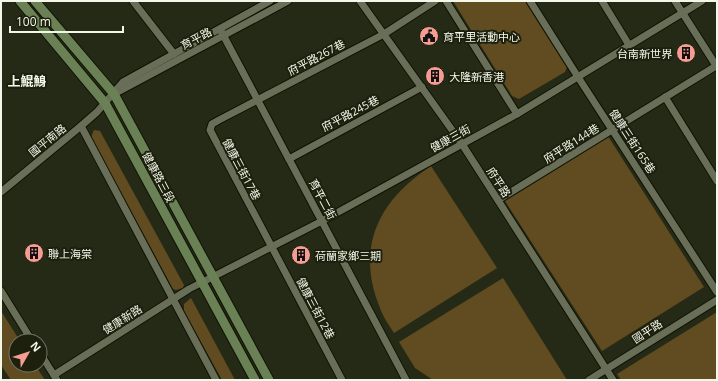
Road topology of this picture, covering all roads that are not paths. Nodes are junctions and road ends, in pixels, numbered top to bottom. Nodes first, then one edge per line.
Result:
1 (20, 1) edge
2 (35, 1) edge
3 (133, 1) edge
4 (270, 1) edge
5 (288, 1) edge
6 (360, 1) edge
7 (435, 1) edge
8 (446, 1) edge
9 (530, 1) edge
10 (602, 1) edge
11 (676, 1) edge
12 (702, 1) edge
13 (683, 12) junction
14 (220, 28) junction
15 (384, 34) junction
16 (224, 36) junction
17 (629, 45) junction
18 (174, 54) junction
19 (717, 66) edge
20 (578, 77) junction
21 (422, 87) junction
22 (114, 94) junction
23 (665, 98) junction
24 (258, 100) junction
25 (105, 103) junction
26 (517, 114) junction
27 (81, 126) junction
28 (613, 130) junction
29 (462, 144) junction
30 (289, 159) junction
31 (717, 181) edge
32 (1, 192) edge
33 (498, 200) junction
34 (322, 221) junction
35 (271, 247) junction
36 (212, 277) junction
37 (202, 282) junction
38 (1, 291) edge
39 (717, 292) edge
40 (173, 299) junction
41 (717, 300) edge
42 (27, 333) edge
43 (48, 366) edge
44 (606, 370) junction
45 (55, 377) edge
46 (216, 380) edge
47 (255, 380) edge
48 (269, 380) edge
49 (342, 380) edge
50 (406, 380) edge
51 (589, 380) edge
52 (613, 380) edge

1 - 25 street, 健康路三段
2 - 22 street, 健康路三段
3 - 18 street
4 - 14 street, 育平路
5 - 16 street, 育平路
6 - 15 street, 府平路
7 - 15 street, 府平路267巷
8 - 26 street
9 - 20 street, 健康三街165巷
10 - 17 street
11 - 13 street
12 - 13 street, 健康三街
13 - 17 street, 健康三街
13 - 19 street
14 - 16 street, 育平二街
14 - 18 street, 育平路
15 - 21 street, 府平路
15 - 24 street, 府平路267巷
16 - 22 street, 育平路
16 - 24 street, 育平二街
17 - 20 street, 健康三街
18 - 22 street, 育平路
19 - 23 street, 府平路144巷
20 - 26 street, 健康三街
20 - 28 street, 健康三街165巷
21 - 29 street, 府平路
21 - 30 street, 府平路245巷
22 - 25 street, 育平路
22 - 36 street, 健康路三段
23 - 28 street, 府平路144巷
23 - 31 street
24 - 30 street, 育平二街
24 - 35 street, 健康三街17巷
25 - 27 street, 國平南路
25 - 37 street, 健康路三段
26 - 29 street, 健康三街
27 - 32 street, 國平南路
27 - 40 street
28 - 33 street, 府平路144巷
28 - 39 street, 健康三街165巷
29 - 33 street, 府平路
29 - 34 street, 健康三街
30 - 34 street, 育平二街
33 - 44 street, 府平路
34 - 35 street, 健康三街
34 - 50 street, 育平二街
35 - 36 street, 健康三街
35 - 49 street, 健康三街12巷
36 - 37 street, 健康三街
36 - 48 street, 健康路三段
37 - 40 street, 健康新路
37 - 47 street, 健康路三段
38 - 42 street
40 - 45 street, 健康新路
40 - 46 street
41 - 44 street, 國平路
43 - 45 street
44 - 51 street, 國平路
44 - 52 street, 府平路

